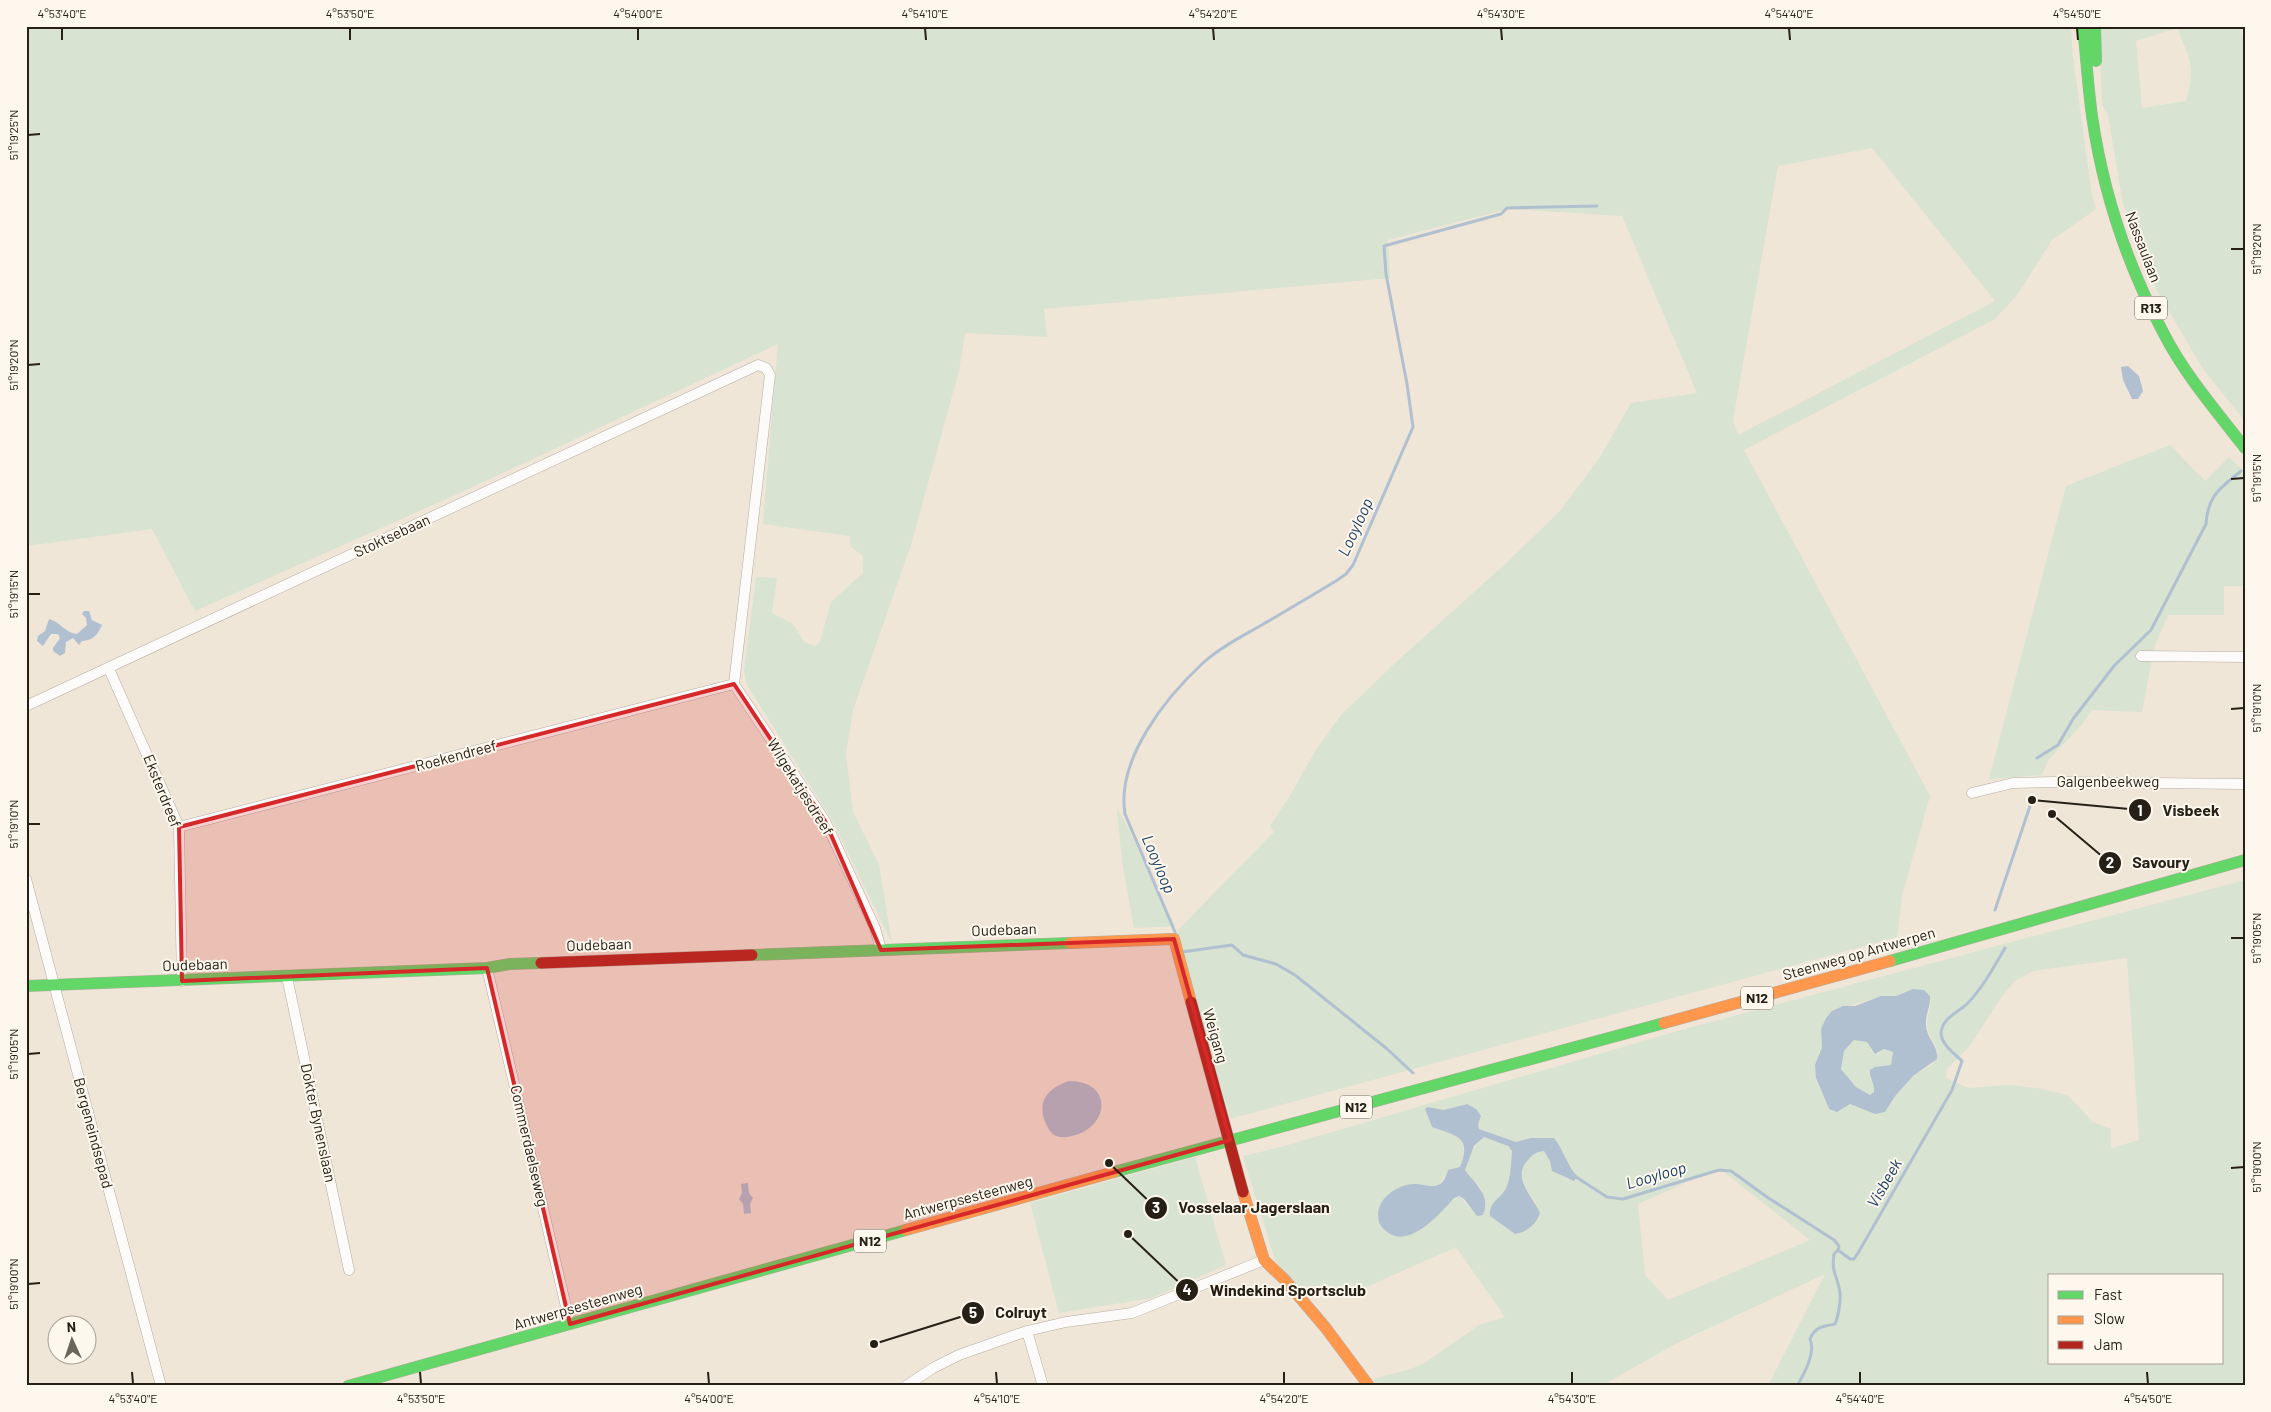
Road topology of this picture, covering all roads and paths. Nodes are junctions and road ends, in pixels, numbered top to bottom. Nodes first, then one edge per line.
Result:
1 (2083, 26) edge
2 (2095, 26) edge
3 (2100, 148) junction
4 (2245, 448) edge
5 (2141, 656) dead end
6 (2245, 657) edge
7 (109, 669) junction
8 (734, 684) junction
9 (26, 706) edge
10 (2245, 784) edge
11 (1972, 793) dead end
12 (179, 827) junction
13 (2245, 860) edge
14 (26, 879) edge
15 (1174, 939) joint
16 (881, 950) junction
17 (487, 968) junction
18 (287, 977) junction
19 (182, 980) junction
20 (26, 986) edge
21 (54, 986) junction
22 (1423, 1088) joint
23 (1230, 1140) junction
24 (1264, 1260) junction
25 (350, 1270) dead end
26 (570, 1324) junction
27 (1027, 1331) junction
28 (162, 1386) edge
29 (348, 1386) edge
30 (906, 1386) edge
31 (1043, 1386) edge
32 (1369, 1386) edge

1 - 3 main road, Nassaulaan / R13
2 - 3 main road, Nassaulaan / R13
3 - 4 main road, Nassaulaan / R13
5 - 6 street
7 - 8 street, Stoktsebaan
7 - 9 street, Stoktsebaan
7 - 12 street, Eksterdreef
8 - 12 street, Roekendreef
8 - 16 street, Wilgekatjesdreef
10 - 11 street, Galgenbeekweg
12 - 19 street, Eksterdreef
13 - 22 main road, Steenweg op Antwerpen / N12
14 - 21 street, Bergeneindsepad
15 - 16 main road, Oudebaan
15 - 23 main road, Weigang
16 - 17 main road, Oudebaan
17 - 18 main road, Oudebaan
17 - 26 street, Commerdaelseweg
18 - 19 main road, Oudebaan
18 - 25 street, Dokter Bynenslaan
19 - 21 main road, Oudebaan
20 - 21 main road, Oudebaan
21 - 28 street, Bergeneindsepad
22 - 23 main road, Antwerpsesteenweg / N12
23 - 24 main road, Weigang
23 - 26 main road, Antwerpsesteenweg / N12
24 - 27 street
24 - 32 main road
26 - 29 main road, Antwerpsesteenweg / N12
27 - 30 street
27 - 31 street

